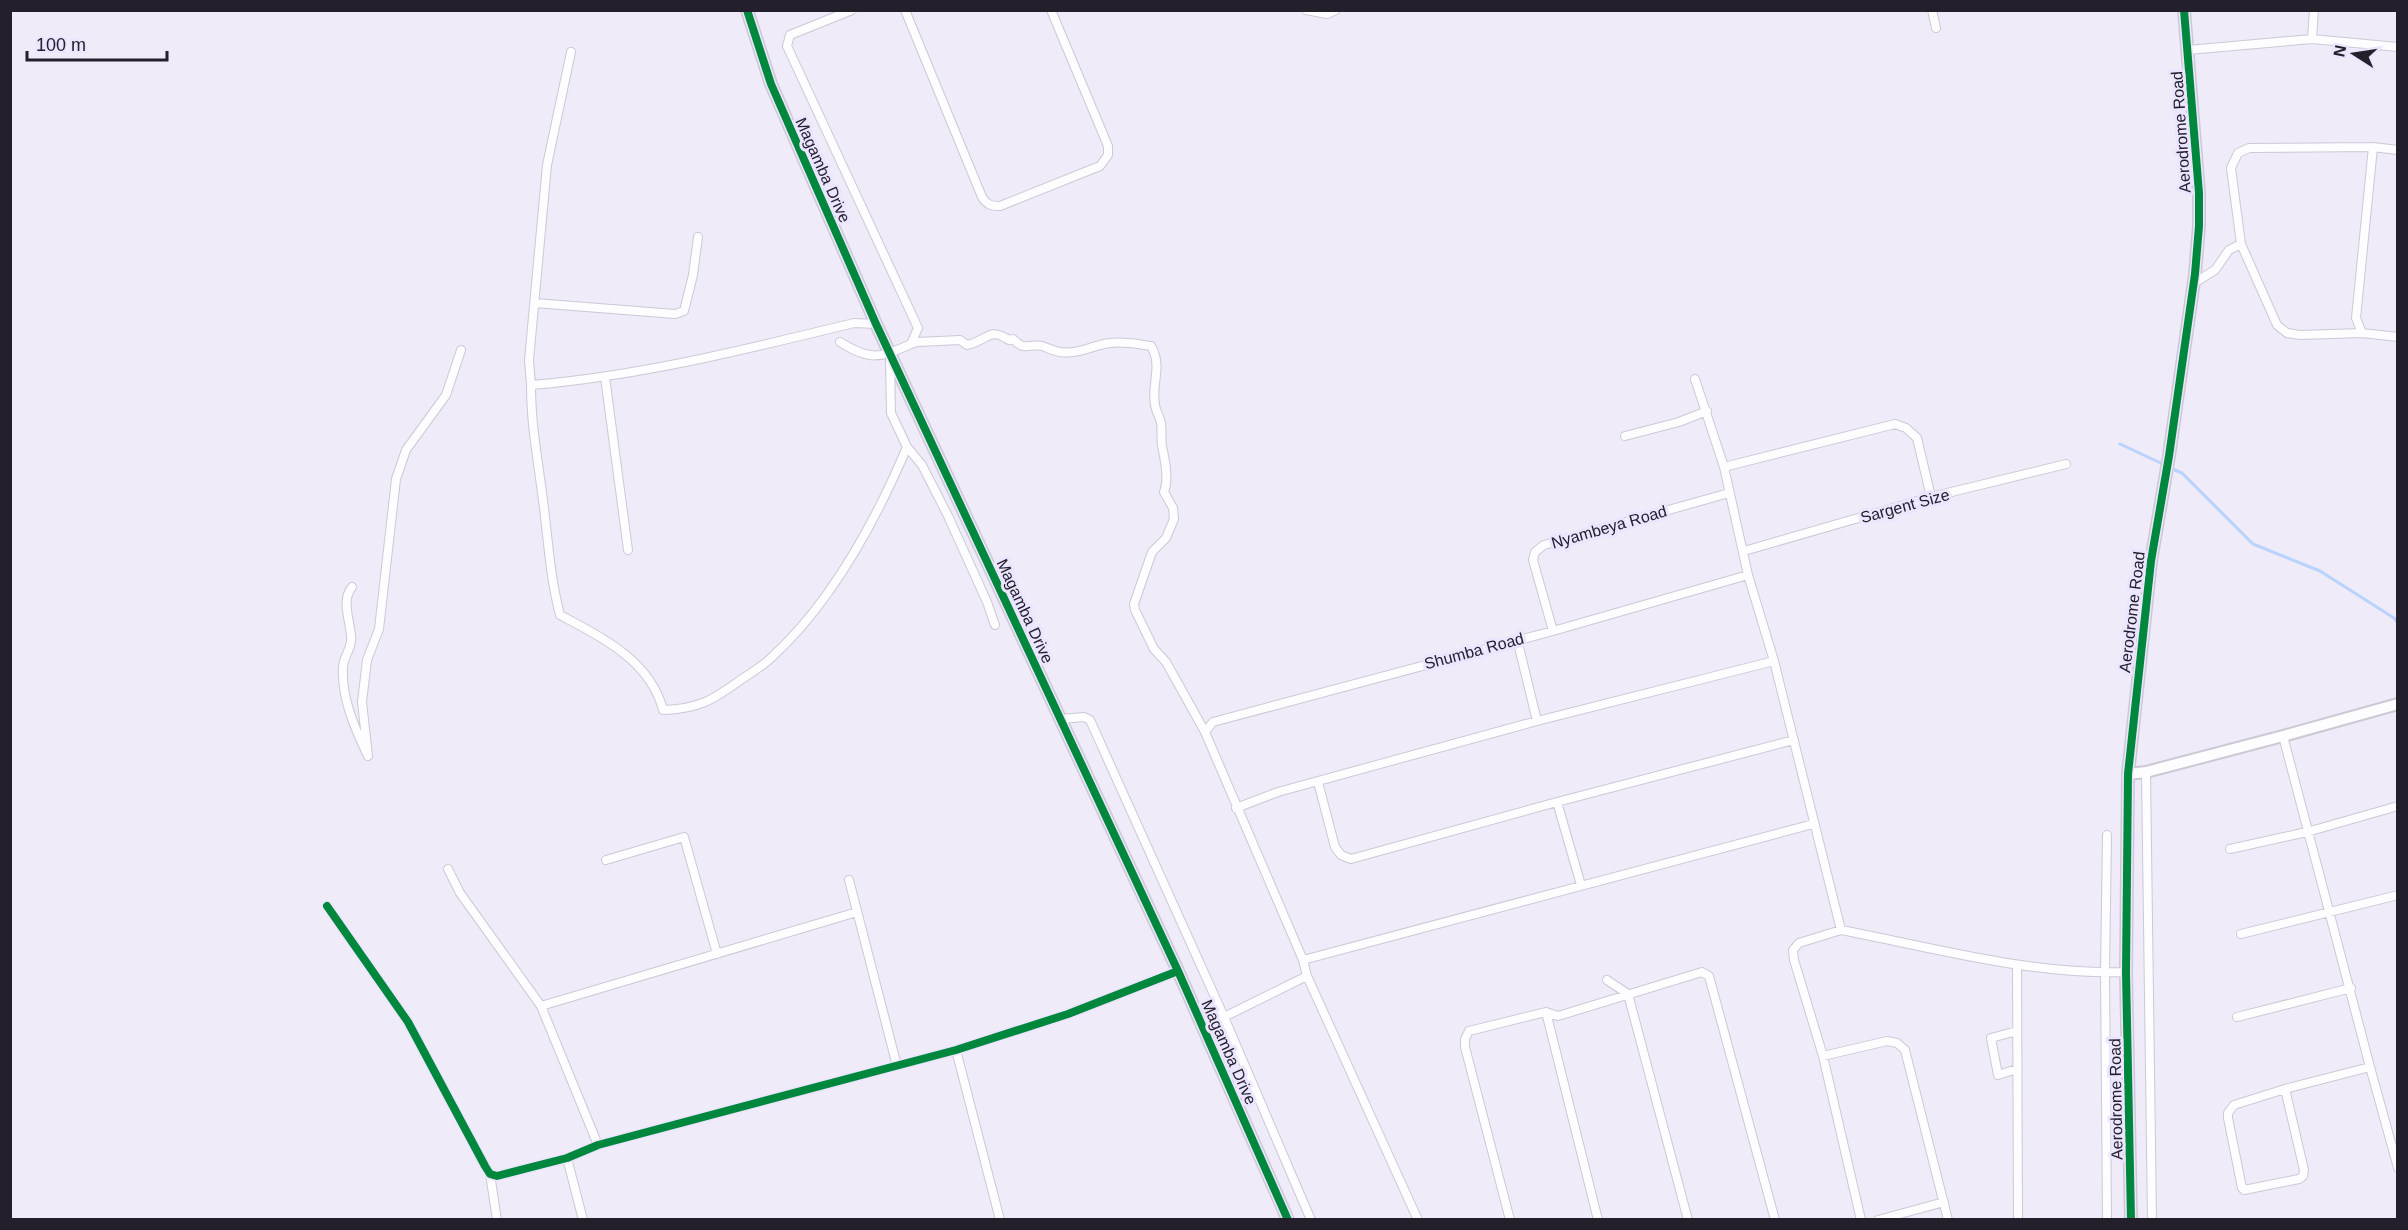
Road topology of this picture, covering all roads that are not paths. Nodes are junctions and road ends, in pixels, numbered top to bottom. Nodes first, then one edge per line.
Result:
1 (747, 10) edge
2 (852, 10) edge
3 (905, 10) edge
4 (1052, 10) edge
5 (1306, 10) edge
6 (1336, 10) edge
7 (1932, 10) edge
8 (2184, 10) edge
9 (2314, 10) edge
10 (1936, 28) dead end
11 (2312, 39) junction
12 (2397, 47) edge
13 (2188, 50) junction
14 (571, 52) dead end
15 (2373, 147) junction
16 (2397, 150) edge
17 (698, 237) dead end
18 (2241, 244) junction
19 (2194, 283) junction
20 (535, 303) junction
21 (876, 324) junction
22 (2362, 333) junction
23 (2397, 338) edge
24 (840, 342) dead end
25 (911, 344) junction
26 (461, 350) dead end
27 (890, 353) junction
28 (605, 377) junction
29 (1695, 378) dead end
30 (531, 385) junction
31 (1707, 411) junction
32 (1625, 436) dead end
33 (907, 447) junction
34 (2066, 464) dead end
35 (1724, 467) junction
36 (1729, 493) junction
37 (1932, 498) junction
38 (628, 550) dead end
39 (1744, 551) junction
40 (1748, 575) junction
41 (352, 587) dead end
42 (995, 624) dead end
43 (1552, 631) junction
44 (1517, 639) junction
45 (1774, 661) junction
46 (2397, 704) edge
47 (1061, 719) junction
48 (1537, 721) junction
49 (1205, 732) junction
50 (2283, 736) junction
51 (1794, 740) junction
52 (2146, 772) junction
53 (2128, 774) junction
54 (1318, 782) junction
55 (1557, 802) junction
56 (2397, 806) edge
57 (1236, 808) junction
58 (1814, 824) junction
59 (2307, 831) junction
60 (2108, 835) dead end
61 (2230, 849) dead end
62 (606, 860) dead end
63 (448, 869) dead end
64 (849, 880) dead end
65 (1581, 885) junction
66 (2397, 894) edge
67 (327, 906) dead end
68 (2331, 910) junction
69 (857, 912) junction
70 (1841, 930) junction
71 (2241, 934) dead end
72 (717, 954) junction
73 (1303, 960) junction
74 (2017, 965) junction
75 (1178, 971) junction
76 (2105, 972) junction
77 (2127, 972) junction
78 (1307, 976) junction
79 (1607, 980) dead end
80 (2351, 988) junction
81 (1628, 994) junction
82 (541, 1006) junction
83 (1546, 1012) junction
84 (1224, 1017) junction
85 (2237, 1017) dead end
86 (1202, 1023) junction
87 (2016, 1031) junction
88 (956, 1050) junction
89 (1823, 1056) junction
90 (897, 1066) junction
91 (2370, 1067) junction
92 (2017, 1069) junction
93 (2285, 1089) junction
94 (598, 1145) junction
95 (567, 1158) junction
96 (2397, 1168) edge
97 (490, 1174) junction
98 (1944, 1202) junction
99 (497, 1220) edge
100 (583, 1220) edge
101 (1000, 1220) edge
102 (1288, 1220) edge
103 (1311, 1220) edge
104 (1418, 1220) edge
105 (1510, 1220) edge
106 (1598, 1220) edge
107 (1688, 1220) edge
108 (1775, 1220) edge
109 (1861, 1220) edge
110 (1878, 1220) edge
111 (1948, 1220) edge
112 (2018, 1220) edge
113 (2107, 1220) edge
114 (2131, 1220) edge
115 (2152, 1220) edge

1 - 21 street, Magamba Drive
2 - 25 street
3 - 4 street
5 - 6 street
7 - 10 street
8 - 13 street, Aerodrome Road
9 - 11 street
11 - 12 street
11 - 13 street
13 - 19 street, Aerodrome Road
14 - 20 street
15 - 16 street
15 - 18 street
15 - 22 street
17 - 20 street
18 - 19 street
18 - 22 street
19 - 53 street, Aerodrome Road
20 - 30 street
21 - 27 street, Magamba Drive
21 - 28 street
22 - 23 street
24 - 27 street
25 - 27 street
25 - 49 street
26 - 41 street
27 - 33 street
27 - 47 street, Magamba Drive
28 - 30 street
28 - 38 street
29 - 31 street
30 - 33 street
31 - 32 street
31 - 35 street
33 - 42 street
34 - 37 street, Sargent Size
35 - 36 street
35 - 37 street
36 - 39 street
36 - 43 street, Nyambeya Road
37 - 39 street, Sargent Size
39 - 40 street
40 - 43 street, Shumba Road
40 - 45 street
43 - 44 street, Shumba Road
44 - 48 street
44 - 49 street, Shumba Road
45 - 48 street
45 - 51 street
46 - 50 street
47 - 75 street, Magamba Drive
47 - 84 street
48 - 54 street
49 - 57 street
50 - 52 street
50 - 59 street
51 - 55 street
51 - 58 street
52 - 53 street
52 - 115 street
53 - 77 street, Aerodrome Road
54 - 55 street
54 - 57 street
55 - 65 street
56 - 59 street
57 - 73 street
58 - 65 street
58 - 70 street
59 - 61 street
59 - 68 street
60 - 76 street
62 - 72 street
63 - 82 street
64 - 69 street
65 - 73 street
66 - 68 street
67 - 97 street
68 - 71 street
68 - 80 street
69 - 72 street
69 - 90 street
70 - 74 street
70 - 89 street
72 - 82 street
73 - 78 street
74 - 76 street
74 - 87 street
75 - 86 street, Magamba Drive
75 - 88 street
76 - 77 street
76 - 113 street
77 - 114 street, Aerodrome Road
78 - 84 street
78 - 104 street
79 - 81 street
80 - 85 street
80 - 91 street
81 - 83 street
81 - 107 street
81 - 108 street
82 - 94 street
83 - 105 street
83 - 106 street
84 - 86 street
84 - 103 street
86 - 102 street, Magamba Drive
87 - 92 street
87 - 92 street
88 - 90 street
88 - 101 street
89 - 98 street
89 - 109 street
90 - 94 street
91 - 93 street
91 - 96 street
92 - 112 street
93 - 93 street
94 - 95 street
95 - 97 street
95 - 100 street
97 - 99 street
98 - 110 street
98 - 111 street

